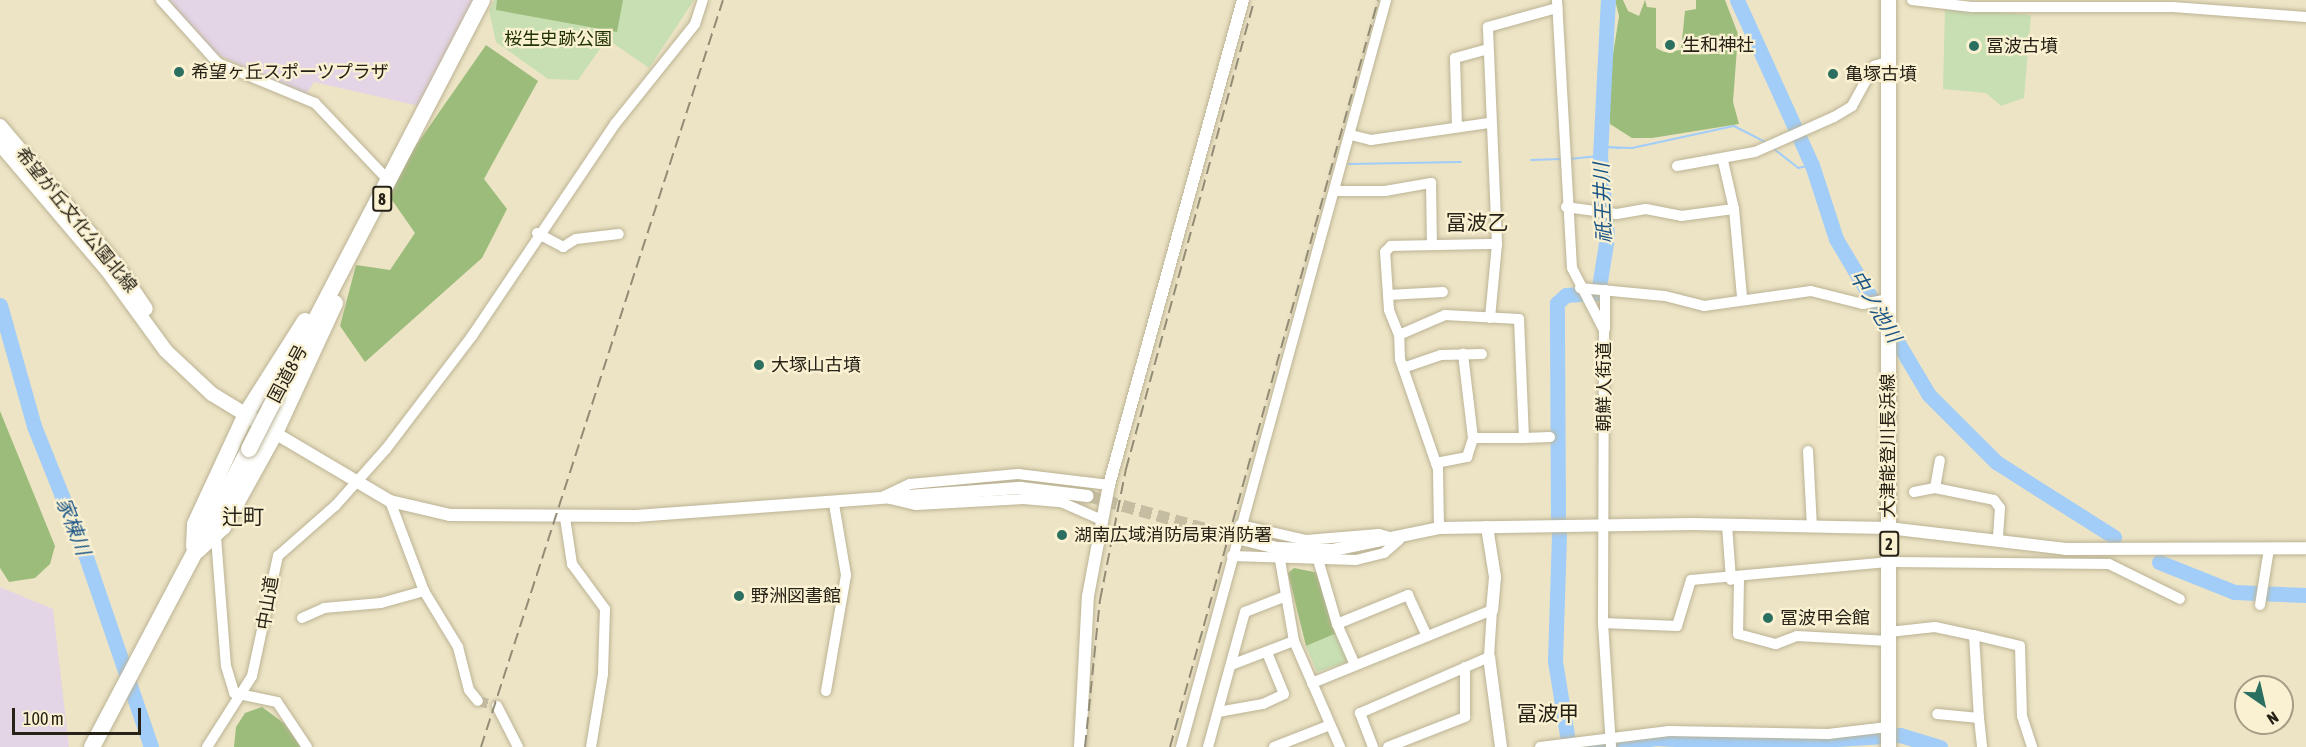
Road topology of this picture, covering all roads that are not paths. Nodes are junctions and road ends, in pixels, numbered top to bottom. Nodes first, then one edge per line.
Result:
1 (161, 0) edge
2 (482, 0) edge
3 (703, 0) edge
4 (1243, 0) edge
5 (1386, 0) edge
6 (1888, 0) edge
7 (1912, 0) edge
8 (1557, 4) edge
9 (2306, 17) edge
10 (1488, 49) junction
11 (1890, 61) junction
12 (1489, 123) junction
13 (0, 126) edge
14 (1457, 127) junction
15 (1351, 135) junction
16 (0, 144) edge
17 (1723, 161) junction
18 (1677, 166) dead end
19 (389, 181) junction
20 (1336, 191) junction
21 (1566, 207) junction
22 (1734, 209) junction
23 (537, 233) junction
24 (619, 234) dead end
25 (1497, 244) junction
26 (1432, 245) junction
27 (342, 273) junction
28 (1600, 290) junction
29 (1443, 292) dead end
30 (1582, 292) junction
31 (1388, 295) junction
32 (1742, 297) junction
33 (1885, 301) junction
34 (1490, 318) junction
35 (1604, 330) junction
36 (1399, 335) junction
37 (1463, 354) junction
38 (1482, 354) dead end
39 (1403, 368) junction
40 (191, 376) junction
41 (246, 414) junction
42 (275, 433) junction
43 (1550, 437) dead end
44 (1473, 438) junction
45 (1524, 438) junction
46 (1808, 451) dead end
47 (1940, 460) dead end
48 (1436, 463) junction
49 (359, 482) junction
50 (1109, 485) junction
51 (1935, 488) junction
52 (1914, 492) dead end
53 (1088, 496) tunnel mouth
54 (880, 497) junction
55 (390, 501) junction
56 (834, 504) junction
57 (565, 518) junction
58 (1102, 520) junction
59 (1240, 525) junction
60 (1603, 525) junction
61 (1727, 525) junction
62 (1812, 526) junction
63 (1487, 527) junction
64 (1438, 528) junction
65 (1888, 528) junction
66 (216, 537) junction
67 (1241, 539) tunnel mouth
68 (1998, 539) junction
69 (1399, 540) junction
70 (2306, 548) edge
71 (2269, 549) junction
72 (194, 553) junction
73 (1232, 556) junction
74 (1280, 560) junction
75 (1890, 562) junction
76 (1319, 563) junction
77 (1735, 580) junction
78 (424, 591) junction
79 (1286, 596) junction
80 (2180, 599) dead end
81 (2260, 606) dead end
82 (1492, 610) junction
83 (302, 618) dead end
84 (1603, 623) junction
85 (1337, 624) junction
86 (1426, 634) junction
87 (1974, 635) junction
88 (1889, 636) junction
89 (1294, 641) junction
90 (1268, 655) junction
91 (1489, 657) junction
92 (1231, 665) junction
93 (1355, 665) junction
94 (1465, 668) junction
95 (1312, 683) junction
96 (826, 691) dead end
97 (240, 697) junction
98 (478, 701) dead end
99 (497, 706) dead end
100 (1218, 712) junction
101 (1937, 714) dead end
102 (1979, 718) junction
103 (1330, 725) junction
104 (1888, 728) junction
105 (1610, 742) edge
106 (92, 747) edge
107 (207, 747) edge
108 (308, 747) edge
109 (518, 747) edge
110 (591, 747) edge
111 (1080, 747) edge
112 (1181, 747) edge
113 (1208, 747) edge
114 (1274, 747) edge
115 (1340, 747) edge
116 (1373, 747) edge
117 (1388, 747) edge
118 (1501, 747) edge
119 (1540, 747) edge
120 (1888, 747) edge
121 (1982, 747) edge
122 (2032, 747) edge

1 - 19 street
2 - 19 highway, 国道8号 / 8
3 - 23 street, 中山道
4 - 50 street
5 - 15 street
6 - 11 main road, 大津能登川長浜線 / 2
7 - 9 street
8 - 10 street
8 - 21 street, 朝鮮人街道
10 - 12 street
10 - 14 street
11 - 17 street
11 - 33 main road, 大津能登川長浜線 / 2
12 - 14 street
12 - 25 street
13 - 40 main road, 希望が丘文化公園北線
14 - 15 street
15 - 20 street
16 - 40 main road, 希望が丘文化公園北線
17 - 18 street
17 - 22 street
19 - 27 highway, 国道8号 / 8
20 - 26 street
20 - 59 street
21 - 22 street
21 - 30 street, 朝鮮人街道
22 - 32 street
23 - 24 street
23 - 49 street, 中山道
25 - 26 street
25 - 34 street
26 - 31 street
27 - 41 highway
27 - 42 highway
27 - 72 highway, 国道8号 / 8, bridge
28 - 30 street
28 - 32 street
28 - 35 street
29 - 31 street
30 - 35 street, 朝鮮人街道
31 - 36 street
32 - 33 street
33 - 65 main road, 大津能登川長浜線 / 2
34 - 36 street
34 - 45 street
35 - 60 street, 朝鮮人街道
36 - 39 street
37 - 38 street
37 - 39 street
37 - 44 street
39 - 48 street
40 - 41 main road, 希望が丘文化公園北線
41 - 42 main road, 希望が丘文化公園北線
41 - 72 highway
42 - 49 street
42 - 66 highway
43 - 45 street
44 - 45 street
44 - 48 street
46 - 62 street
47 - 51 street
48 - 64 street
49 - 55 street
49 - 97 street, 中山道
50 - 54 street
50 - 58 street
51 - 52 street
51 - 68 street
53 - 54 street
54 - 56 street
54 - 58 street
55 - 57 street
55 - 78 street
56 - 57 street
56 - 96 street
57 - 110 street
58 - 111 street
59 - 69 street
59 - 73 street
60 - 61 street
60 - 63 street
60 - 84 street, 朝鮮人街道
61 - 62 street
61 - 77 street
62 - 65 street
63 - 64 street
63 - 82 street
64 - 69 street
65 - 68 street
65 - 75 main road, 大津能登川長浜線 / 2
66 - 72 highway
66 - 97 street
67 - 69 street
68 - 71 street
69 - 76 street
70 - 71 street
71 - 81 street
72 - 106 highway, 国道8号 / 8
73 - 74 street
73 - 112 street
74 - 76 street
74 - 79 street
75 - 77 street
75 - 80 street
75 - 88 main road, 大津能登川長浜線 / 2
76 - 85 street
77 - 84 street
77 - 88 street
78 - 83 street
78 - 98 street
79 - 89 street
79 - 92 street
82 - 86 street
82 - 91 street
84 - 105 street, 朝鮮人街道
85 - 86 street
85 - 93 street
86 - 93 street
87 - 88 street
87 - 102 street
87 - 122 street
88 - 104 main road, 大津能登川長浜線 / 2
89 - 90 street
89 - 95 street
90 - 92 street
90 - 100 street
91 - 94 street
91 - 118 street
92 - 100 street
93 - 95 street
94 - 116 street
94 - 117 street
95 - 103 street
97 - 107 street, 中山道
97 - 108 street
99 - 109 street
100 - 113 street
101 - 102 street
102 - 121 street
103 - 114 street
103 - 115 street
104 - 105 street
104 - 120 main road, 大津能登川長浜線 / 2
105 - 119 street

